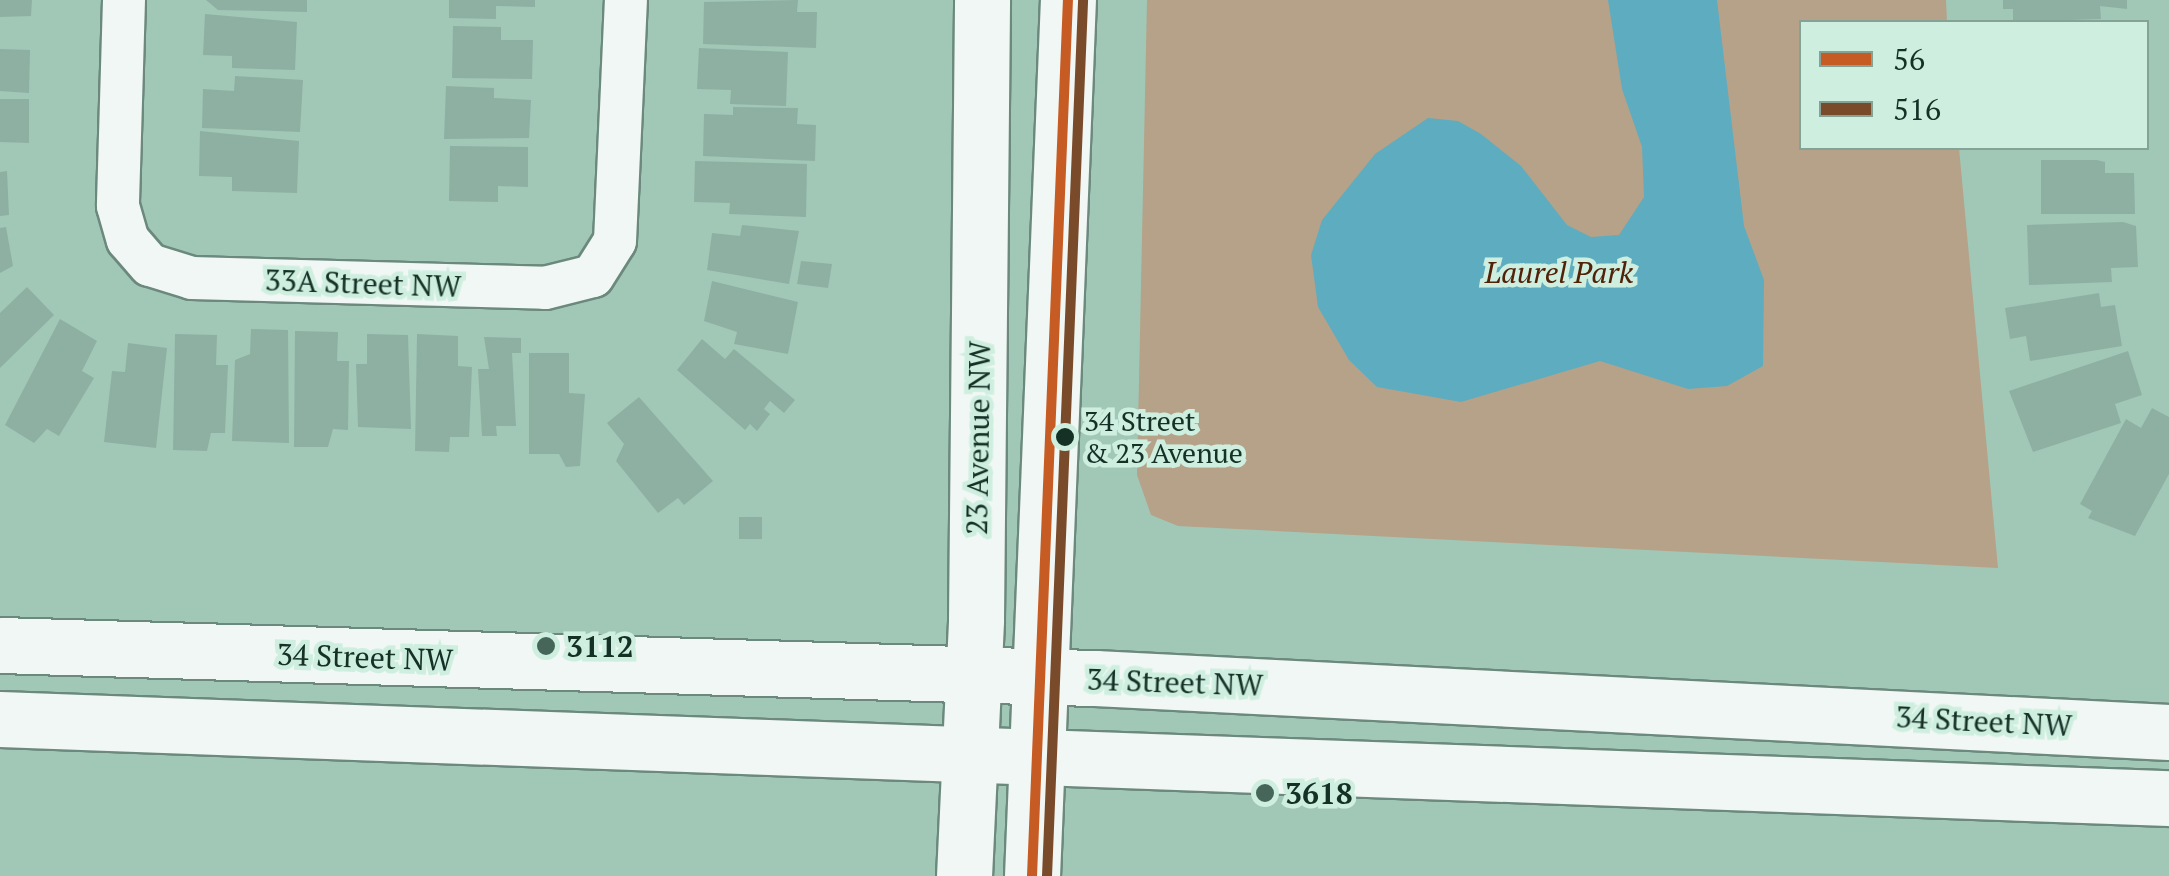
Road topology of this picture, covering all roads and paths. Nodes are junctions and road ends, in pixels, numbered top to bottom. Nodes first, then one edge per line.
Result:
1 (124, 0) edge
2 (626, 0) edge
3 (982, 0) edge
4 (1068, 0) edge
5 (0, 645) edge
6 (972, 677) junction
7 (1044, 678) junction
8 (0, 719) edge
9 (2169, 732) edge
10 (968, 755) junction
11 (1038, 758) junction
12 (2169, 798) edge
13 (964, 876) edge
14 (1032, 876) edge

1 - 2 street, 33A Street NW
3 - 6 main road, 23 Avenue NW
4 - 7 main road
5 - 6 main road, 34 Street NW
6 - 7 main road, 34 Street NW
6 - 10 main road, 23 Avenue NW
7 - 9 main road, 34 Street NW
7 - 11 main road
8 - 10 main road
10 - 11 main road
10 - 13 main road, 23 Avenue NW
11 - 12 main road
11 - 14 main road

